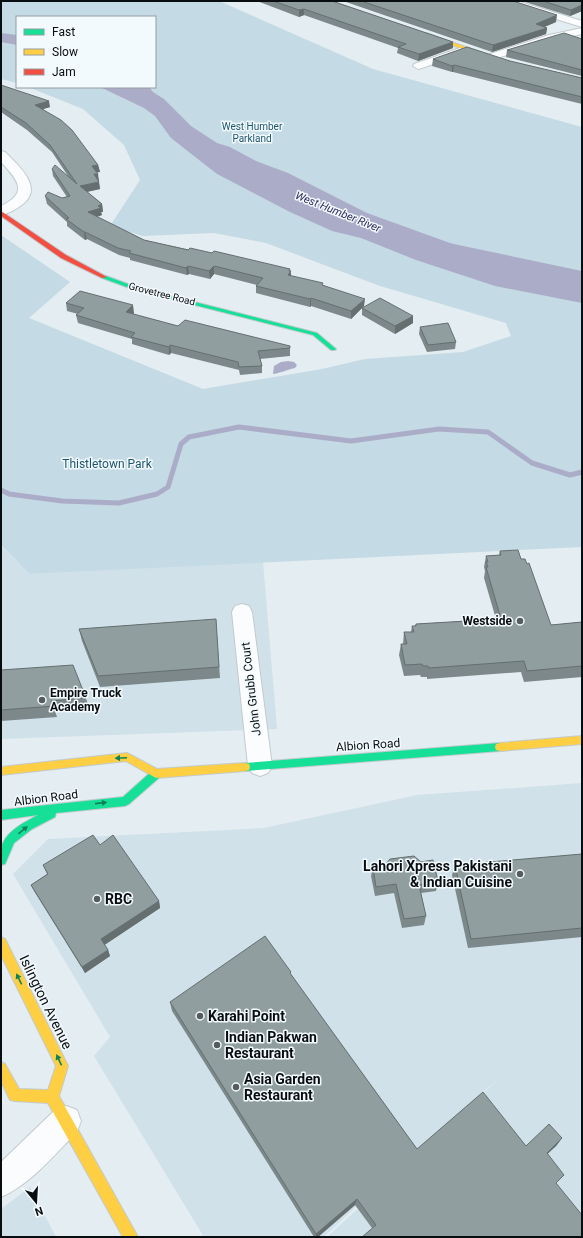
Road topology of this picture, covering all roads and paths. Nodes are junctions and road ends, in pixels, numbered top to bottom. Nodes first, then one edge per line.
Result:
1 (507, 1) edge
2 (582, 24) edge
3 (416, 31) edge
4 (582, 31) edge
5 (466, 48) junction
6 (491, 57) junction
7 (506, 61) edge
8 (418, 66) dead end
9 (1, 155) edge
10 (1, 212) edge
11 (333, 349) dead end
12 (242, 612) dead end
13 (582, 740) edge
14 (260, 766) junction
15 (1, 771) edge
16 (156, 774) junction
17 (62, 807) junction
18 (1, 815) edge
19 (1, 860) edge
20 (1, 942) edge
21 (1, 1068) edge
22 (59, 1109) junction
23 (1, 1181) edge
24 (131, 1237) edge

1 - 2 street
3 - 5 main road
4 - 6 street
5 - 6 main road
5 - 8 street
6 - 7 main road
9 - 10 street, Grovetree Road
10 - 11 main road, Grovetree Road
12 - 14 street, John Grubb Court
13 - 14 main road, Albion Road
14 - 16 main road, Albion Road
16 -> 15 main road
17 -> 16 main road, Albion Road
17 - 18 main road, Albion Road
19 -> 17 main road
22 -> 20 main road, Islington Avenue
21 - 22 main road
22 - 23 street
22 - 24 main road

